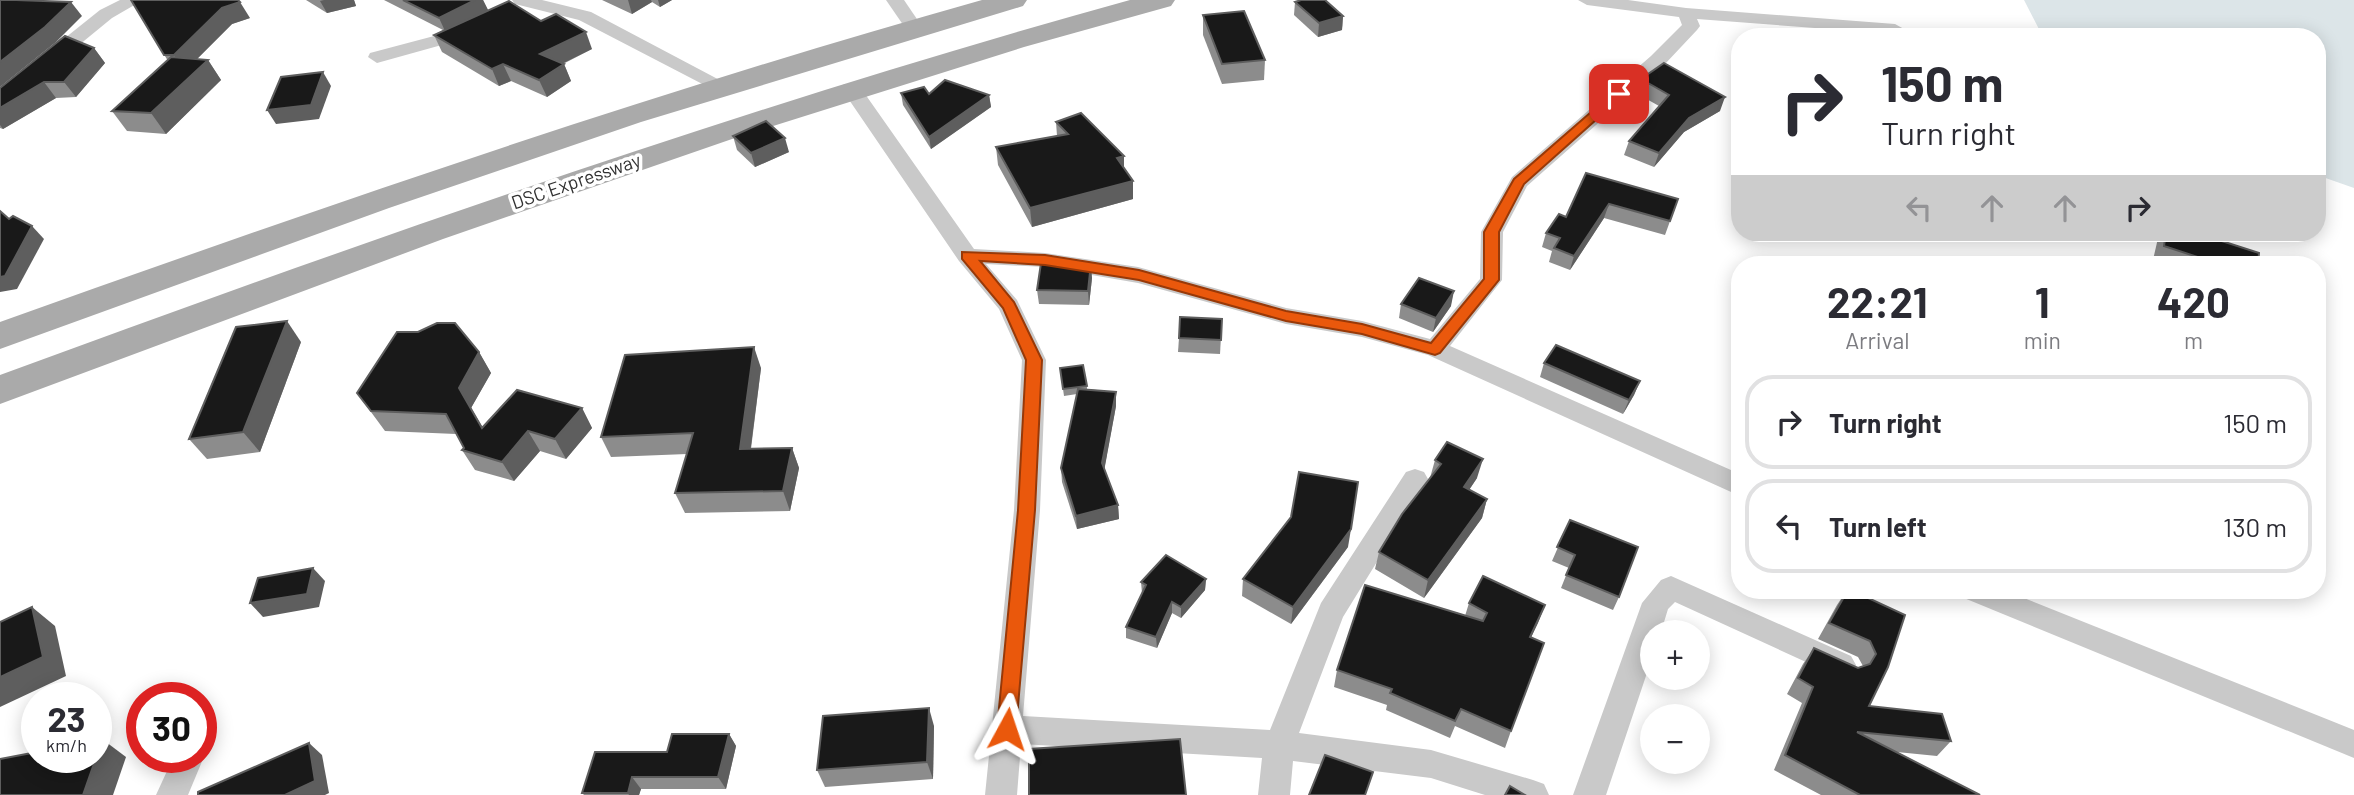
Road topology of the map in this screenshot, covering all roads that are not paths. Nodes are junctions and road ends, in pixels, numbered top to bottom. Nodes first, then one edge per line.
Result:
1 (134, 0) edge
2 (895, 0) edge
3 (1013, 0) edge
4 (1161, 0) edge
5 (1587, 0) edge
6 (526, 1) edge
7 (504, 13) edge
8 (1686, 13) junction
9 (482, 24) edge
10 (914, 28) junction
11 (1882, 28) edge
12 (377, 57) dead end
13 (719, 85) junction
14 (851, 88) junction
15 (0, 100) edge
16 (967, 256) junction
17 (0, 336) edge
18 (1435, 349) junction
19 (0, 390) edge
20 (1415, 479) dead end
21 (1731, 482) edge
22 (1996, 599) edge
23 (1847, 668) edge
24 (1007, 729) junction
25 (2354, 744) edge
26 (1279, 745) junction
27 (182, 773) edge
28 (172, 795) edge
29 (1001, 795) edge
30 (1274, 795) edge
31 (1533, 795) edge
32 (1589, 795) edge

1 - 15 street
2 - 10 street
3 - 10 main road
4 - 14 main road, DSC Expressway
5 - 8 street
6 - 7 street
6 - 13 street
8 - 11 street
8 - 18 street
9 - 12 street
10 - 13 main road
13 - 17 main road
14 - 16 street
14 - 19 main road, DSC Expressway
16 - 18 street
16 - 24 street
18 - 21 street
20 - 26 street
22 - 25 street
23 - 32 street
24 - 26 street
24 - 29 street
26 - 30 street
26 - 31 street
27 - 28 street

